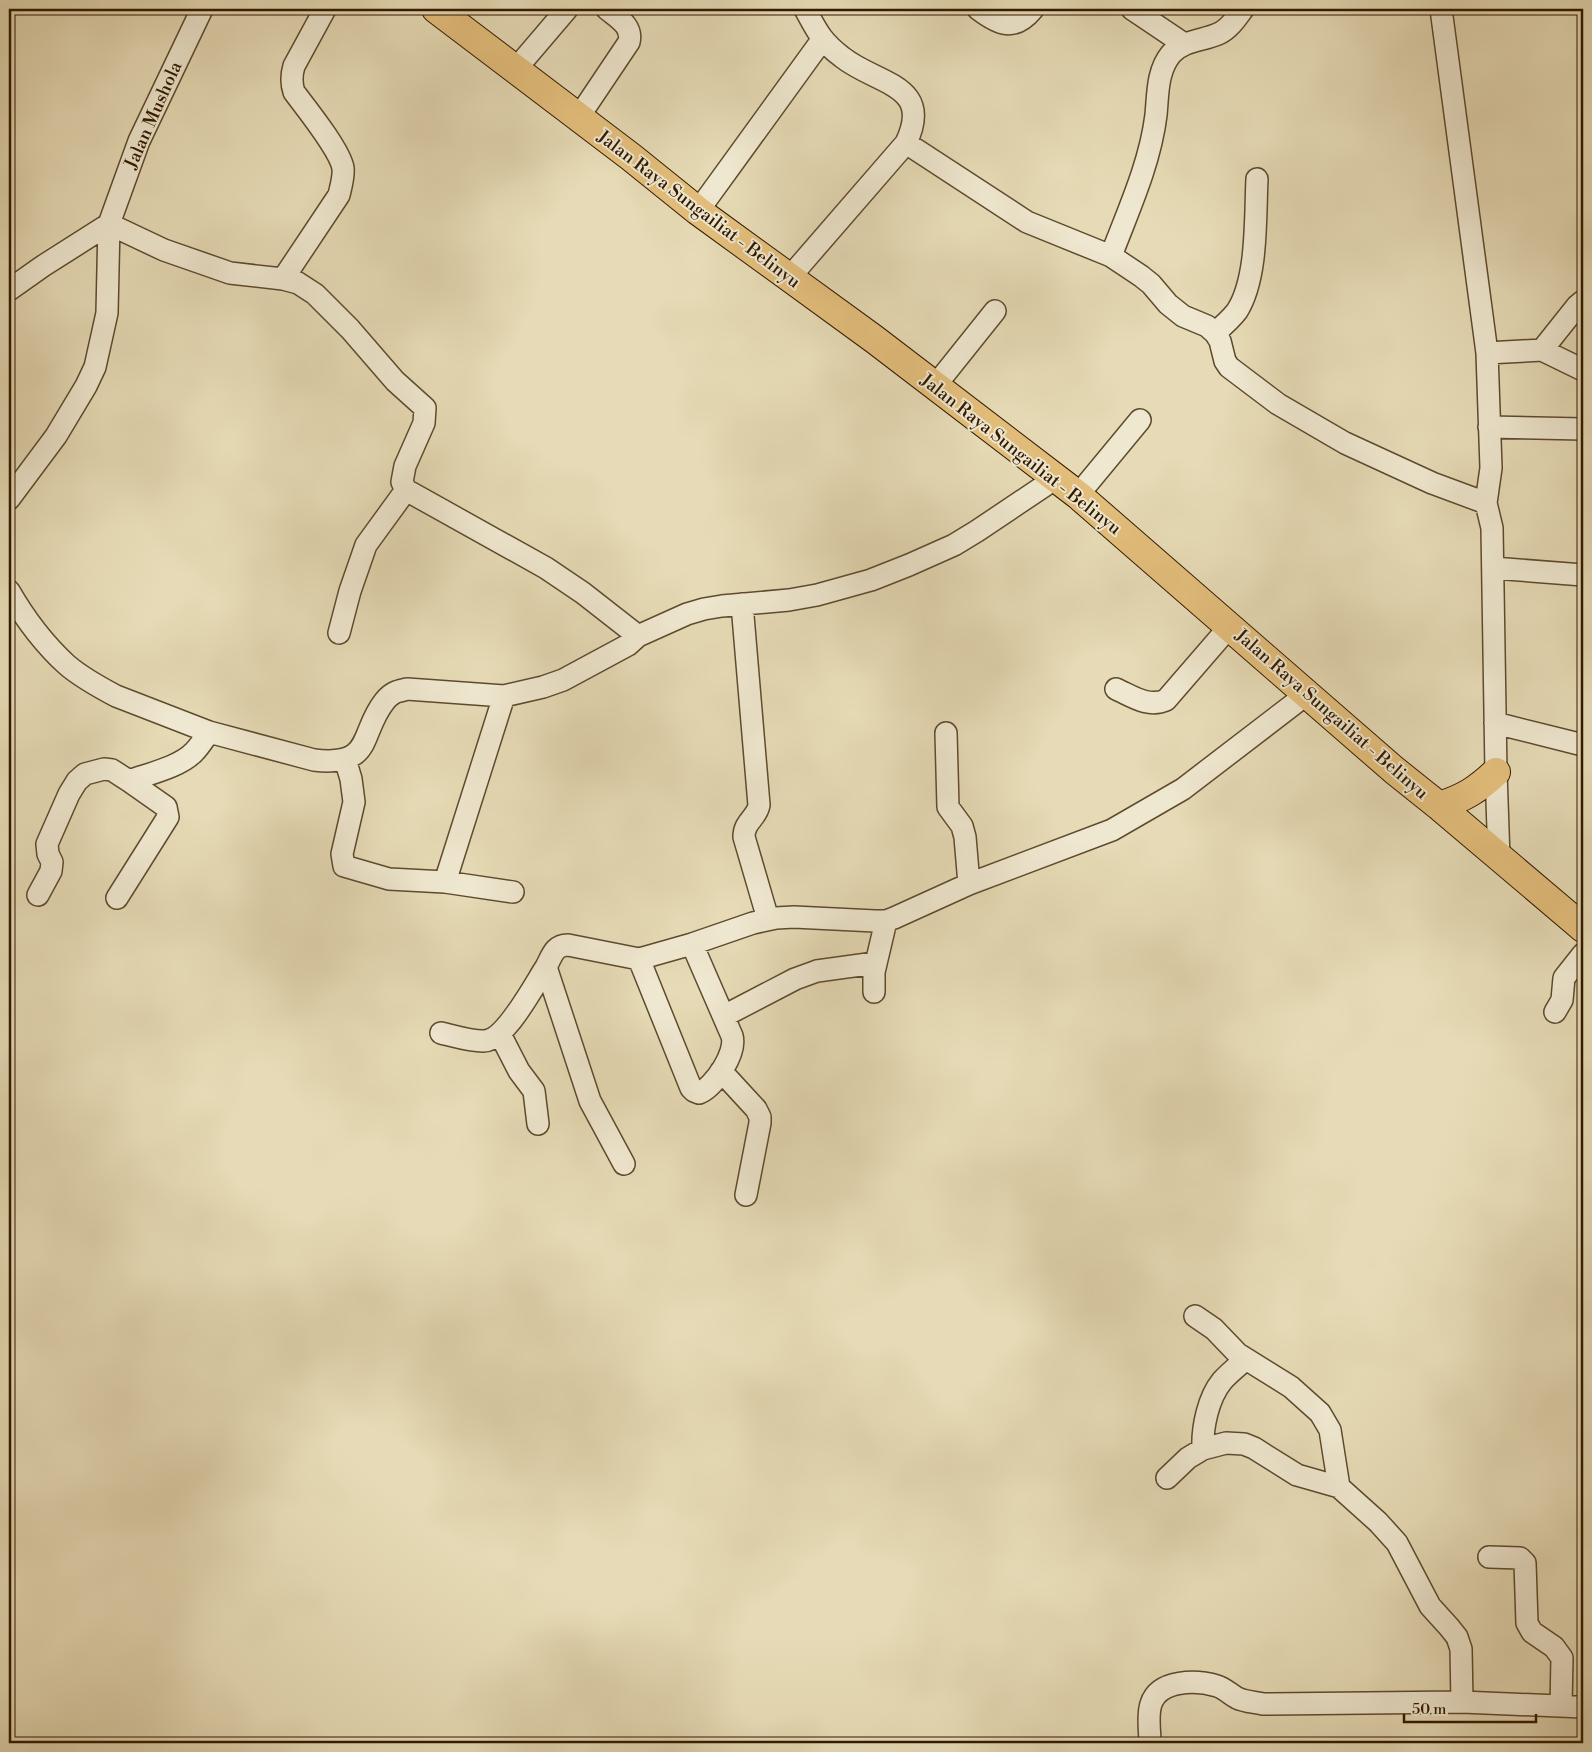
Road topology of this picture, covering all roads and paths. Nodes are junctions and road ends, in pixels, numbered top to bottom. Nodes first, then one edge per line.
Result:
1 (202, 9) edge
2 (325, 9) edge
3 (436, 9) edge
4 (567, 9) edge
5 (608, 9) edge
6 (978, 9) edge
7 (1033, 9) edge
8 (1132, 9) edge
9 (1244, 9) edge
10 (1440, 9) edge
11 (810, 11) edge
12 (822, 40) junction
13 (1184, 44) junction
14 (515, 70) junction
15 (578, 118) junction
16 (906, 142) junction
17 (1257, 179) dead end
18 (698, 211) junction
19 (110, 224) junction
20 (1111, 256) junction
21 (789, 278) junction
22 (284, 279) junction
23 (9, 290) edge
24 (1583, 301) edge
25 (995, 311) dead end
26 (1215, 333) junction
27 (1542, 350) junction
28 (1486, 353) junction
29 (1583, 370) edge
30 (935, 386) junction
31 (1140, 420) dead end
32 (1489, 427) junction
33 (1583, 429) edge
34 (1056, 478) junction
35 (406, 490) junction
36 (1078, 494) junction
37 (9, 499) edge
38 (1486, 503) junction
39 (1493, 568) junction
40 (1583, 575) edge
41 (9, 591) edge
42 (742, 604) junction
43 (1230, 626) junction
44 (339, 633) dead end
45 (638, 636) junction
46 (1116, 689) dead end
47 (1307, 694) junction
48 (504, 696) junction
49 (1495, 723) junction
50 (209, 732) junction
51 (946, 733) dead end
52 (1583, 745) edge
53 (345, 759) junction
54 (1496, 772) junction
55 (129, 781) junction
56 (1438, 806) junction
57 (1499, 858) junction
58 (445, 882) junction
59 (970, 884) junction
60 (512, 892) dead end
61 (38, 895) dead end
62 (117, 898) dead end
63 (768, 919) junction
64 (886, 921) junction
65 (1583, 928) edge
66 (692, 944) junction
67 (1583, 954) edge
68 (640, 959) junction
69 (875, 963) junction
70 (546, 967) junction
71 (874, 992) dead end
72 (1554, 1012) dead end
73 (724, 1016) junction
74 (441, 1033) dead end
75 (500, 1034) junction
76 (721, 1071) junction
77 (538, 1124) dead end
78 (624, 1164) dead end
79 (746, 1195) dead end
80 (1195, 1316) dead end
81 (1246, 1360) junction
82 (1203, 1449) junction
83 (1167, 1478) dead end
84 (1339, 1487) junction
85 (1489, 1557) dead end
86 (1462, 1702) junction
87 (1561, 1706) junction
88 (1583, 1706) edge
89 (1150, 1743) edge

1 - 19 street, Jalan Mushola
2 - 22 street
3 - 14 highway, Jalan Raya Sungailiat - Belinyu
4 - 14 street
5 - 15 street
6 - 7 street
8 - 13 street
9 - 13 street
10 - 28 street
11 - 12 street
12 - 16 street
12 - 18 street
13 - 20 street
14 - 15 highway, Jalan Raya Sungailiat - Belinyu
15 - 18 highway, Jalan Raya Sungailiat - Belinyu
16 - 20 street
16 - 21 street
17 - 26 street
18 - 21 highway, Jalan Raya Sungailiat - Belinyu
19 - 22 street
19 - 23 street
19 - 37 street, Jalan Mushola
20 - 26 street
21 - 30 highway, Jalan Raya Sungailiat - Belinyu
22 - 35 street
24 - 27 street
25 - 30 street
26 - 38 street
27 - 28 street
27 - 29 street
28 - 32 street
30 - 34 highway, Jalan Raya Sungailiat - Belinyu
31 - 36 street
32 - 33 street
32 - 38 street
34 - 36 highway, Jalan Raya Sungailiat - Belinyu
34 - 42 street
35 - 44 street
35 - 45 street
36 - 43 highway, Jalan Raya Sungailiat - Belinyu
38 - 39 street
39 - 40 street
39 - 49 street
41 - 50 street
42 - 45 street
42 - 63 street
43 - 46 street
43 - 47 highway, Jalan Raya Sungailiat - Belinyu
45 - 48 street
47 - 56 highway, Jalan Raya Sungailiat - Belinyu
47 - 59 street
48 - 53 street
48 - 58 street
49 - 52 street
49 - 54 street
50 - 53 street
50 - 55 street
51 - 59 street
53 - 58 street
54 - 56 highway
54 - 57 street
55 - 61 street
55 - 62 street
56 - 57 highway, Jalan Raya Sungailiat - Belinyu
57 - 65 highway, Jalan Raya Sungailiat - Belinyu
58 - 60 street
59 - 64 street
63 - 64 street
63 - 66 street
64 - 69 street
66 - 68 street
66 - 73 street
67 - 72 street
68 - 70 street
68 - 76 street
69 - 71 street
69 - 73 street
70 - 75 street
70 - 78 street
73 - 76 street
74 - 75 street
75 - 77 street
76 - 79 street
80 - 81 street
81 - 82 street
81 - 84 street
82 - 83 street
82 - 84 street
84 - 86 street
85 - 87 street
86 - 87 street
86 - 89 street
87 - 88 street

